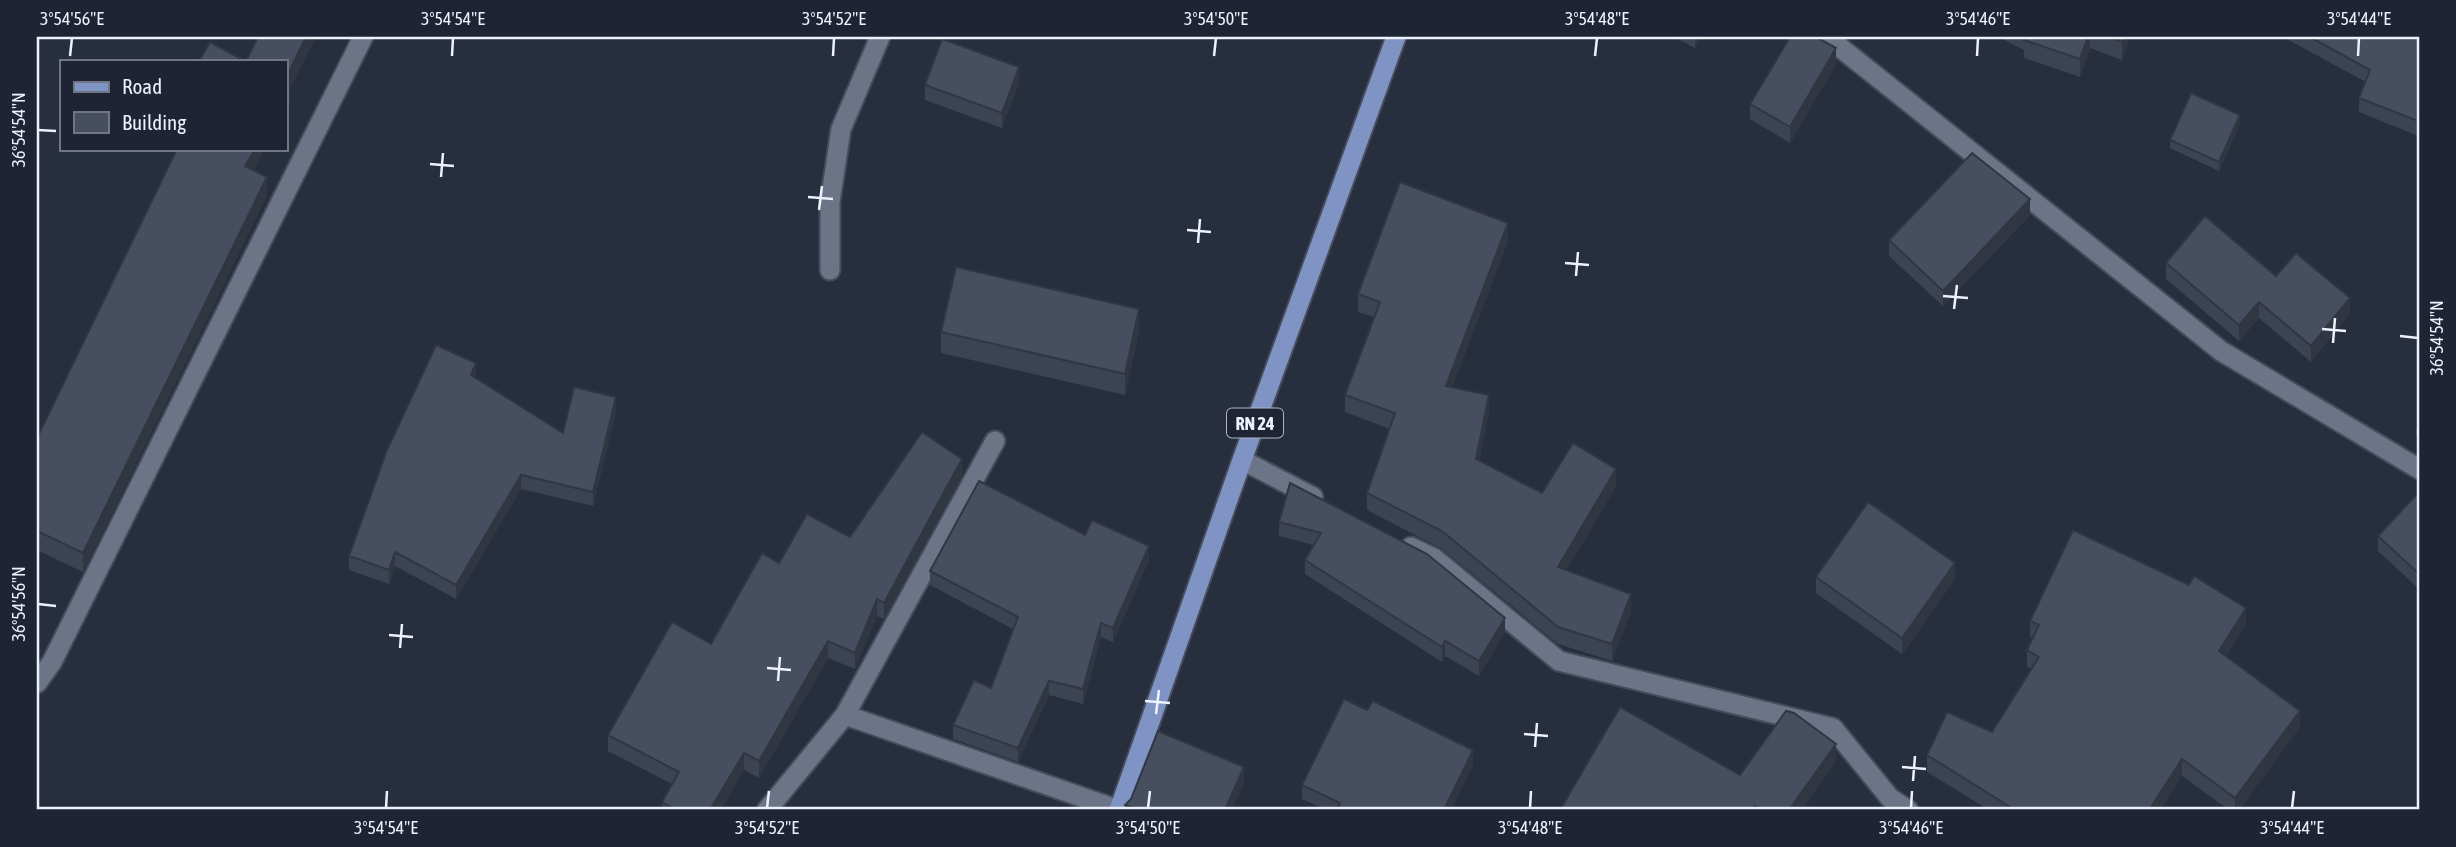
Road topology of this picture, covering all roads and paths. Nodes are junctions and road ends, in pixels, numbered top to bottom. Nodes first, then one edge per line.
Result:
1 (363, 37) edge
2 (880, 37) edge
3 (1396, 37) edge
4 (1827, 37) edge
5 (830, 271) dead end
6 (995, 441) dead end
7 (1242, 460) junction
8 (2419, 469) edge
9 (1326, 503) edge
10 (1398, 540) edge
11 (37, 683) edge
12 (845, 715) junction
13 (767, 810) edge
14 (1119, 810) edge
15 (1908, 810) edge

1 - 11 street
2 - 5 street
3 - 7 main road, RN 24
4 - 8 street
6 - 12 street
7 - 9 street
7 - 14 main road, RN 24
10 - 15 street
12 - 13 street
12 - 14 street

